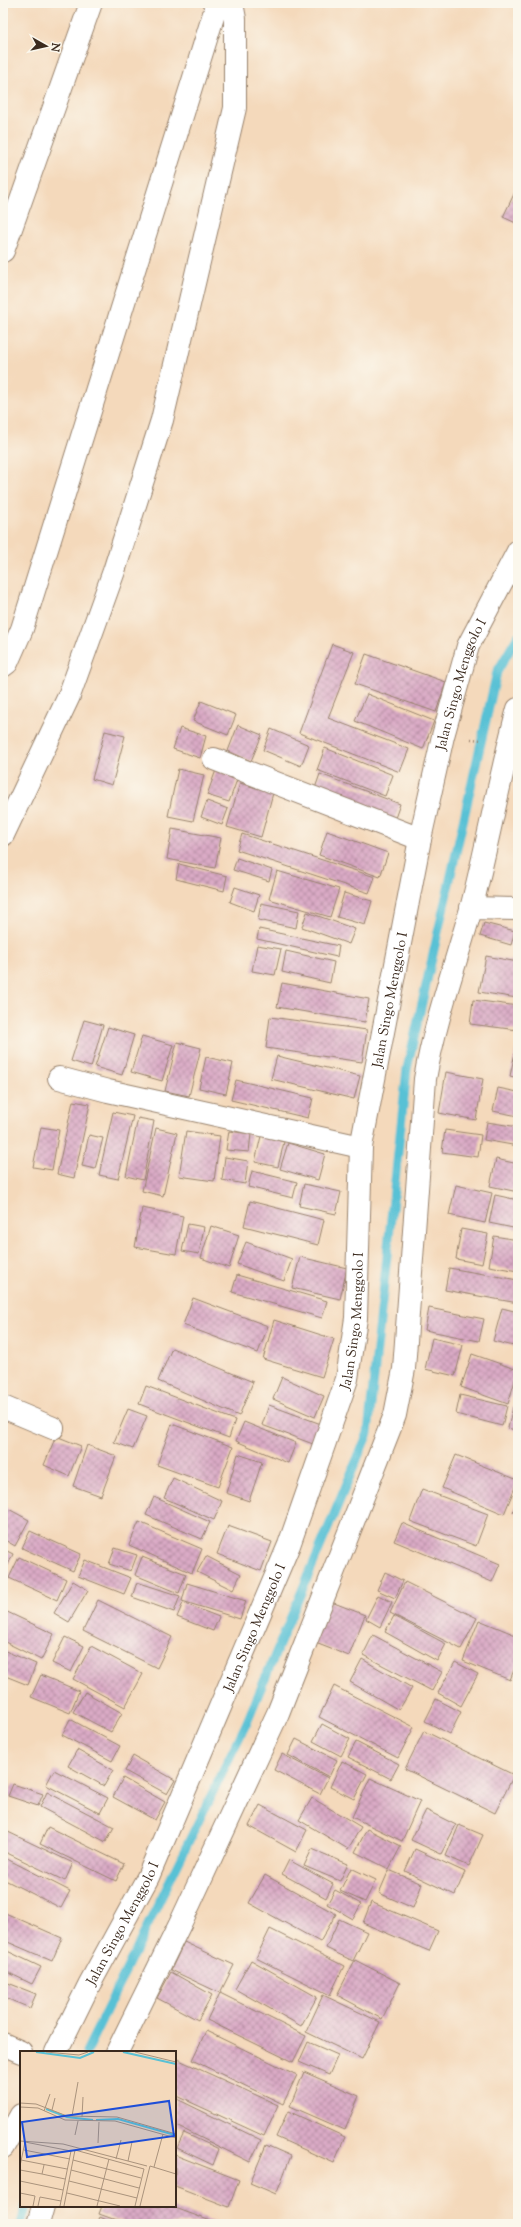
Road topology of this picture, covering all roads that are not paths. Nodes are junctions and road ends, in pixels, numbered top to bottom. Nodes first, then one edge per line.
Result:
1 (91, 3) edge
2 (214, 3) edge
3 (232, 3) edge
4 (3, 251) edge
5 (518, 551) edge
6 (3, 666) edge
7 (518, 709) edge
8 (214, 759) dead end
9 (511, 764) edge
10 (3, 835) edge
11 (420, 839) junction
12 (471, 908) junction
13 (518, 909) edge
14 (59, 1078) dead end
15 (361, 1147) junction
16 (3, 1407) edge
17 (53, 1428) dead end
18 (3, 2044) edge
19 (56, 2051) edge
20 (118, 2051) edge
21 (20, 2052) edge
22 (20, 2117) edge
23 (3, 2147) edge
24 (43, 2207) edge
25 (38, 2224) edge

1 - 4 street
2 - 6 street
3 - 10 street
5 - 11 street, Jalan Singo Menggolo I
7 - 9 street
8 - 11 street
9 - 12 street
11 - 15 street, Jalan Singo Menggolo I
12 - 13 street
12 - 20 street
14 - 15 street
15 - 19 street, Jalan Singo Menggolo I
16 - 17 street
18 - 21 street
22 - 23 street
24 - 25 street

